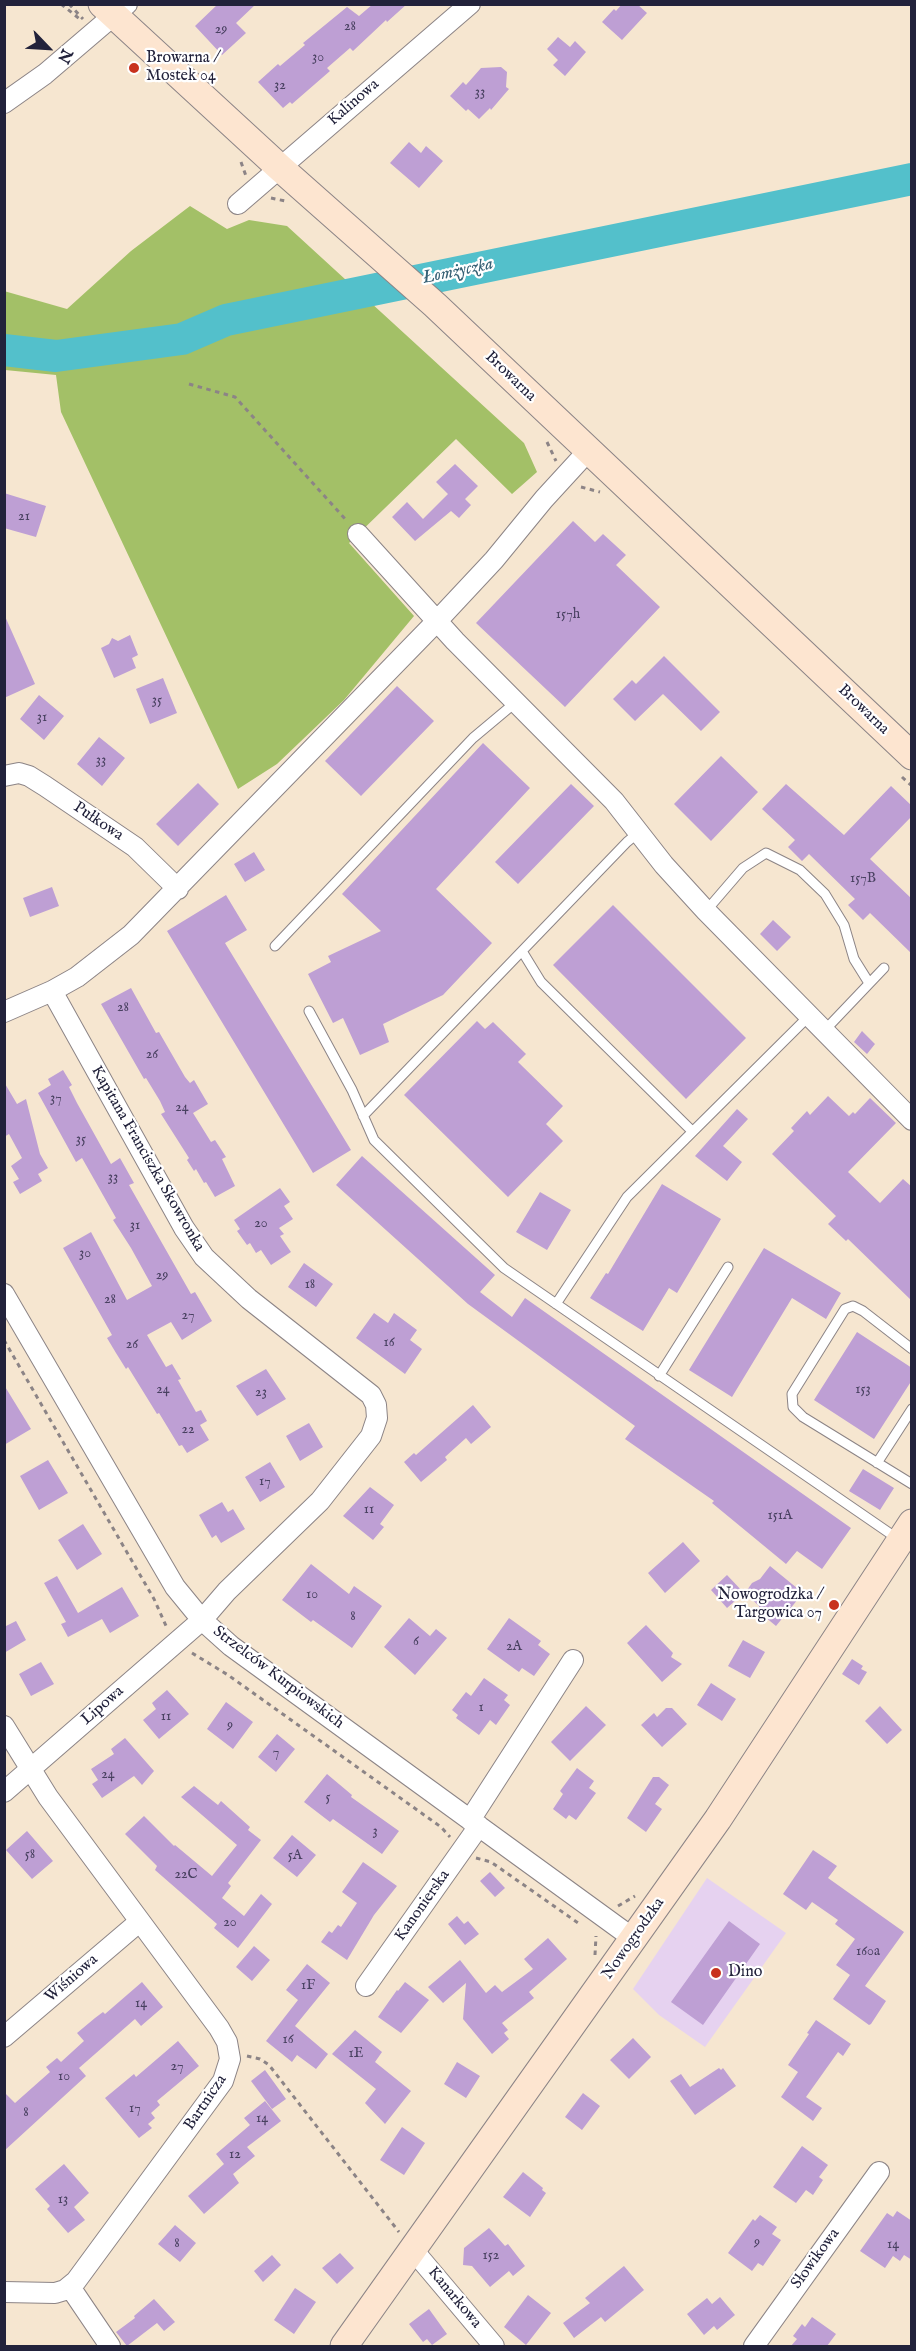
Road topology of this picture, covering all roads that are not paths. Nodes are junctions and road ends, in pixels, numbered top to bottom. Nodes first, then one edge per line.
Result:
1 (470, 4) edge
2 (107, 12) edge
3 (4, 103) edge
4 (279, 167) junction
5 (238, 204) dead end
6 (588, 451) junction
7 (358, 534) road end
8 (437, 621) junction
9 (516, 702) junction
10 (912, 756) edge
11 (6, 773) edge
12 (638, 833) junction
13 (178, 889) junction
14 (706, 911) junction
15 (275, 946) dead end
16 (522, 951) junction
17 (884, 968) dead end
18 (869, 983) junction
19 (52, 991) junction
20 (309, 1011) dead end
21 (4, 1012) edge
22 (809, 1016) junction
23 (823, 1032) junction
24 (363, 1116) junction
25 (912, 1120) edge
26 (692, 1131) junction
27 (728, 1267) dead end
28 (4, 1294) edge
29 (556, 1304) junction
30 (912, 1349) edge
31 (659, 1376) junction
32 (912, 1409) edge
33 (878, 1463) junction
34 (912, 1484) edge
35 (908, 1536) edge
36 (202, 1620) junction
37 (573, 1660) dead end
38 (4, 1726) edge
39 (31, 1769) junction
40 (4, 1792) edge
41 (475, 1823) junction
42 (139, 1922) junction
43 (634, 1939) junction
44 (366, 1986) dead end
45 (4, 2037) edge
46 (879, 2172) dead end
47 (413, 2250) junction
48 (70, 2287) junction
49 (4, 2292) edge
50 (110, 2346) edge
51 (344, 2346) edge
52 (495, 2346) edge
53 (754, 2346) edge

1 - 4 street, Kalinowa
2 - 3 street
2 - 4 street, Browarna
4 - 5 street, Kalinowa
4 - 6 street, Browarna
6 - 8 street
6 - 10 street, Browarna
7 - 8 street
8 - 9 street
8 - 13 street
9 - 12 street
9 - 15 lane
11 - 13 street, Pułkowa
12 - 14 street
12 - 16 lane
13 - 19 street
14 - 18 lane
14 - 22 street
16 - 24 lane
16 - 26 lane
17 - 18 lane
18 - 23 lane
19 - 21 street
19 - 36 street, Kapitana Franciszka Skowronka
20 - 24 lane
22 - 23 street
22 - 26 lane
23 - 25 street
24 - 29 lane
26 - 29 lane
27 - 31 lane
28 - 36 street, Strzelców Kurpiowskich
29 - 31 lane
30 - 33 lane
31 - 35 lane
32 - 33 lane
33 - 34 lane
35 - 43 street, Nowogrodzka
36 - 39 street, Lipowa
36 - 41 street, Strzelców Kurpiowskich
37 - 41 street, Kanonierska
38 - 39 street, Bartnicza
39 - 40 street, Lipowa
39 - 42 street, Bartnicza
41 - 43 street, Strzelców Kurpiowskich
41 - 44 street, Kanonierska
42 - 45 street, Wiśniowa
42 - 48 street, Bartnicza
43 - 47 street, Nowogrodzka
46 - 53 street, Słowikowa
47 - 51 street, Nowogrodzka
47 - 52 street, Kanarkowa
48 - 49 street
48 - 50 street

